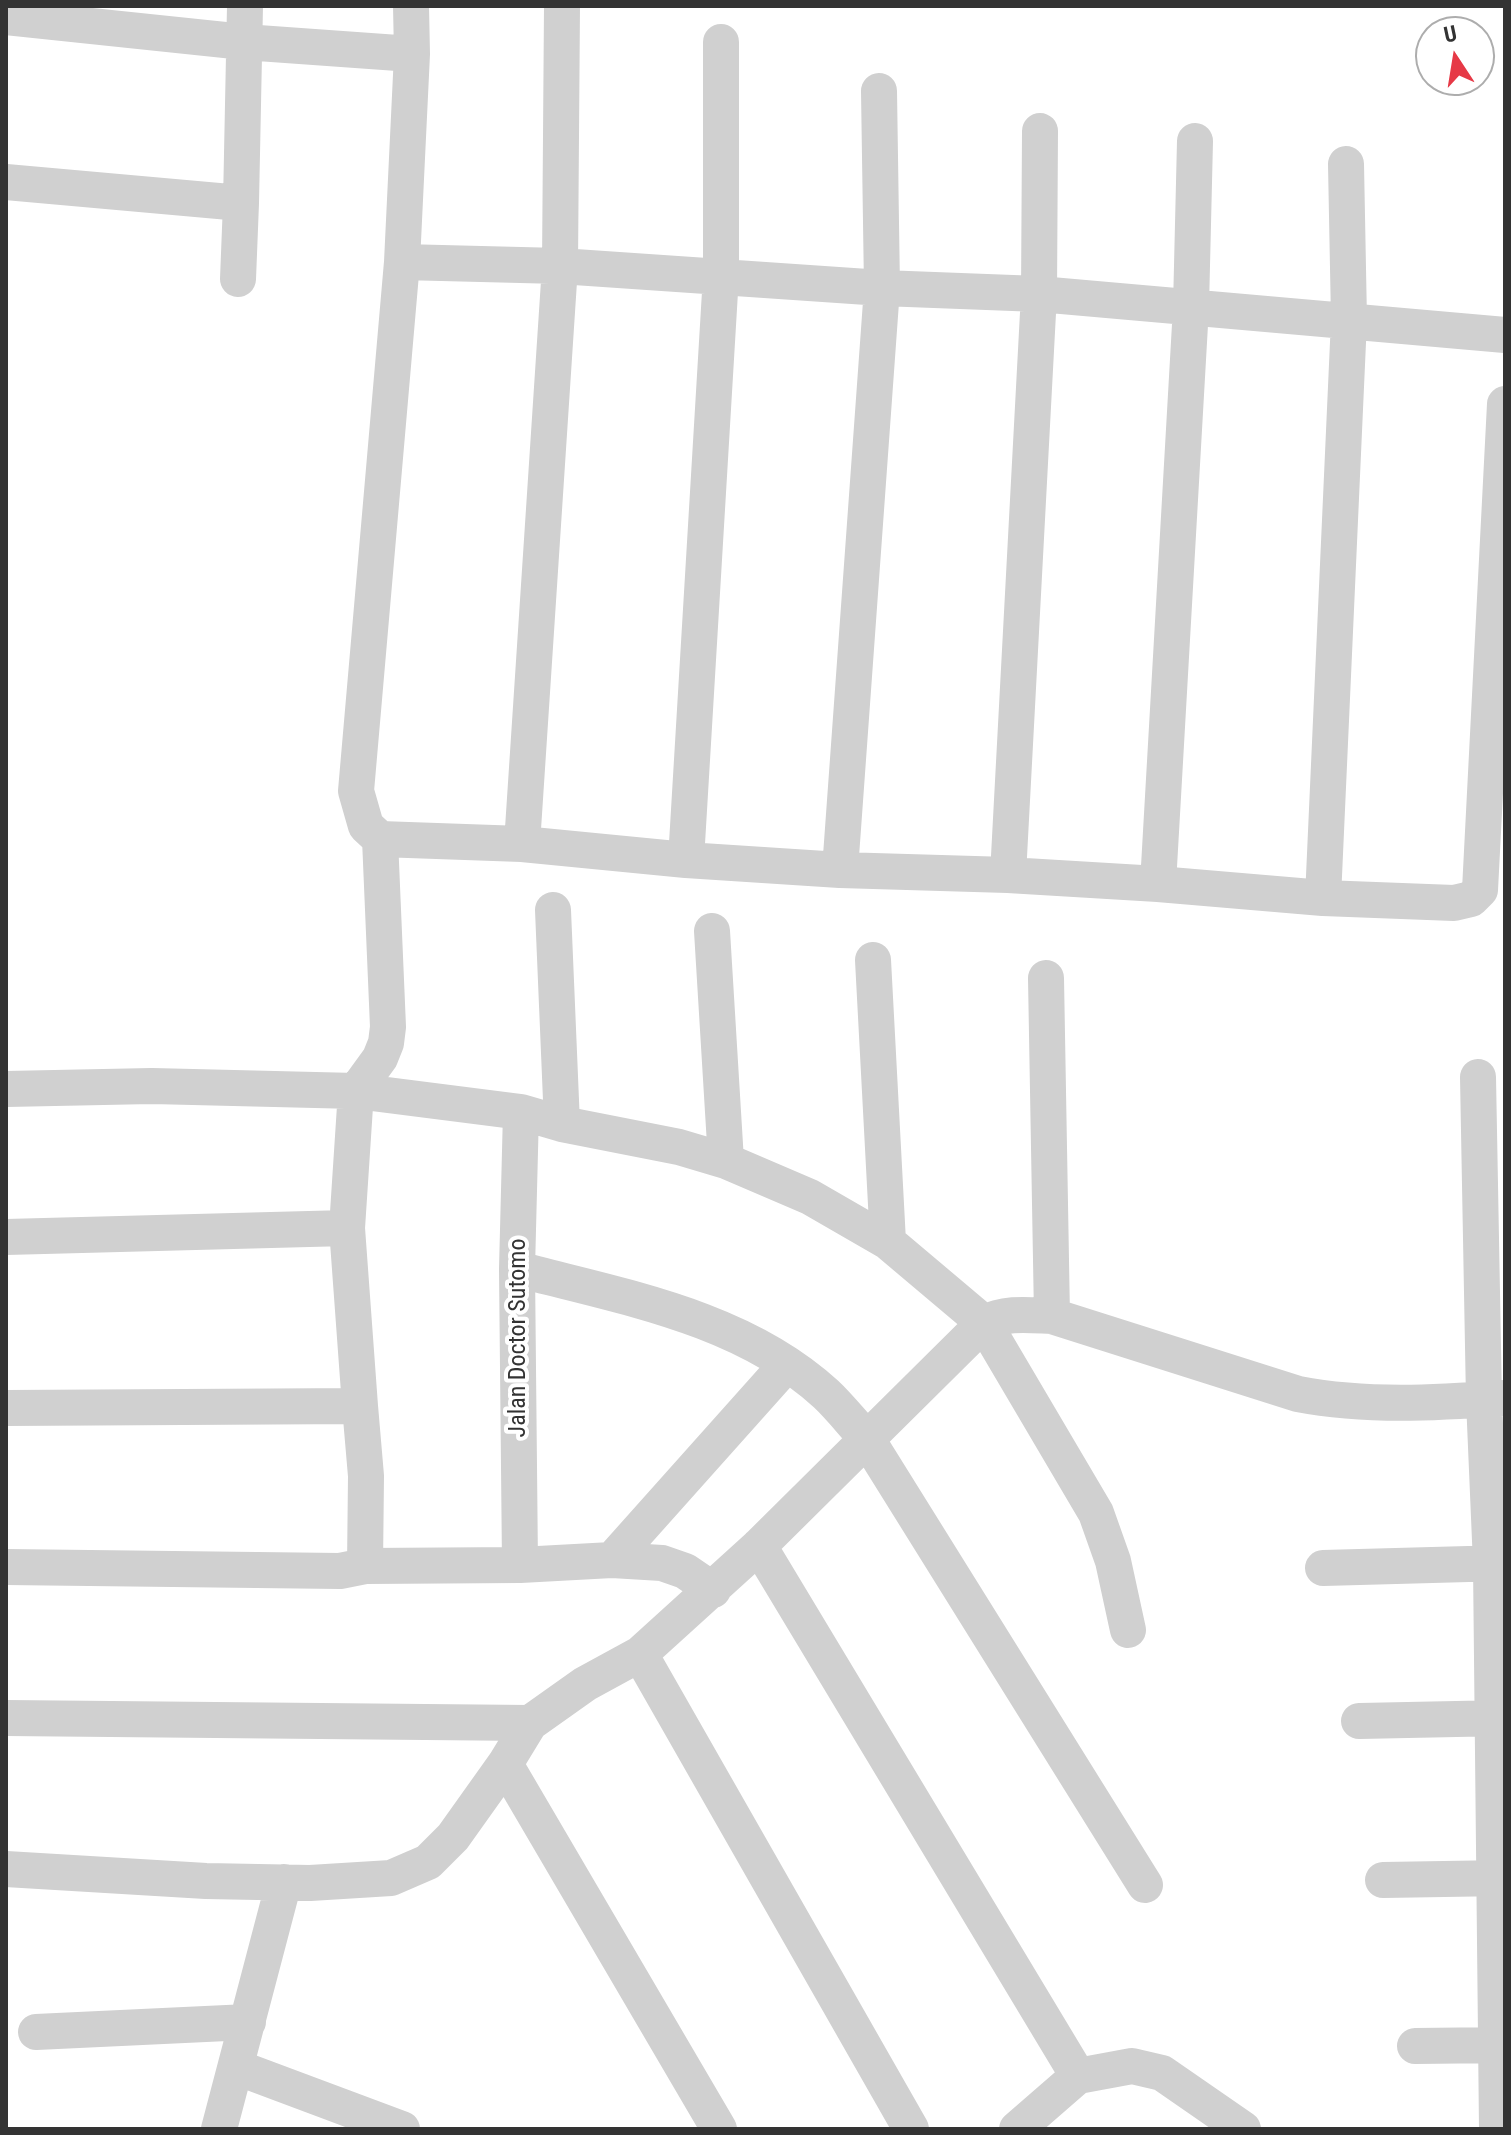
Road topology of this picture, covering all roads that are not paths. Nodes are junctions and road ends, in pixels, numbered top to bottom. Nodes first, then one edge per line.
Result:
1 (245, 6) edge
2 (411, 6) edge
3 (562, 6) edge
4 (79, 15) edge
5 (6, 17) edge
6 (244, 42) junction
7 (721, 42) dead end
8 (412, 54) junction
9 (879, 91) dead end
10 (1040, 131) dead end
11 (1195, 141) dead end
12 (1346, 164) dead end
13 (6, 182) edge
14 (241, 203) junction
15 (402, 262) junction
16 (560, 266) junction
17 (721, 275) junction
18 (238, 279) dead end
19 (882, 288) junction
20 (1039, 294) junction
21 (1191, 307) junction
22 (1349, 320) junction
23 (1505, 335) edge
24 (1505, 404) edge
25 (380, 839) junction
26 (522, 844) junction
27 (686, 860) junction
28 (840, 870) junction
29 (1008, 875) junction
30 (1158, 884) junction
31 (1323, 898) junction
32 (553, 910) dead end
33 (712, 931) dead end
34 (873, 960) dead end
35 (1046, 978) dead end
36 (1478, 1077) dead end
37 (6, 1089) edge
38 (356, 1091) junction
39 (521, 1112) junction
40 (562, 1124) junction
41 (726, 1161) junction
42 (347, 1228) junction
43 (6, 1237) edge
44 (888, 1242) junction
45 (517, 1269) junction
46 (1052, 1316) junction
47 (984, 1323) junction
48 (787, 1364) junction
49 (1494, 1399) edge
50 (360, 1406) junction
51 (6, 1408) edge
52 (867, 1439) junction
53 (759, 1546) junction
54 (612, 1560) junction
55 (1498, 1564) edge
56 (520, 1565) junction
57 (365, 1566) junction
58 (6, 1567) edge
59 (1323, 1568) dead end
60 (713, 1590) junction
61 (1128, 1630) dead end
62 (640, 1654) junction
63 (6, 1718) edge
64 (1498, 1718) edge
65 (1359, 1721) dead end
66 (530, 1723) junction
67 (505, 1764) junction
68 (6, 1869) edge
69 (1499, 1878) edge
70 (1383, 1880) dead end
71 (284, 1882) junction
72 (1145, 1885) dead end
73 (248, 2022) junction
74 (36, 2032) dead end
75 (1501, 2045) edge
76 (1415, 2046) dead end
77 (236, 2067) junction
78 (1078, 2076) junction
79 (388, 2127) edge
80 (219, 2129) edge
81 (719, 2129) edge
82 (911, 2129) edge
83 (1017, 2129) edge
84 (1243, 2129) edge
85 (1497, 2129) edge

1 - 6 street
2 - 8 street
3 - 16 street
4 - 5 street
4 - 6 street
6 - 8 street
6 - 14 street
7 - 17 street
8 - 15 street
9 - 19 street
10 - 20 street
11 - 21 street
12 - 22 street
13 - 14 street
14 - 18 street
15 - 16 street
15 - 25 street
16 - 17 street
16 - 26 street
17 - 19 street
17 - 27 street
19 - 20 street
19 - 28 street
20 - 21 street
20 - 29 street
21 - 22 street
21 - 30 street
22 - 23 street
22 - 31 street
24 - 31 street
25 - 26 street
25 - 38 street
26 - 27 street
27 - 28 street
28 - 29 street
29 - 30 street
30 - 31 street
32 - 40 street
33 - 41 street
34 - 44 street
35 - 46 street
36 - 49 street
37 - 38 street
38 - 39 street
38 - 42 street
39 - 40 street
39 - 45 street, Jalan Doctor Sutomo
40 - 41 street
41 - 44 street
42 - 43 street
42 - 50 street
44 - 47 street
45 - 48 street
45 - 56 street, Jalan Doctor Sutomo
46 - 47 street
46 - 49 street
47 - 52 street
47 - 61 street
48 - 52 street
48 - 54 street
49 - 55 street
50 - 51 street
50 - 57 street
52 - 53 street
52 - 72 street
53 - 60 street
53 - 78 street
54 - 56 street
54 - 60 street
55 - 59 street
55 - 64 street
56 - 57 street
57 - 58 street
60 - 62 street
62 - 66 street
62 - 82 street
63 - 66 street
64 - 65 street
64 - 69 street
66 - 67 street
67 - 71 street
67 - 81 street
68 - 71 street
69 - 70 street
69 - 75 street
71 - 73 street
73 - 74 street
73 - 77 street
75 - 76 street
75 - 85 street
77 - 79 street
77 - 80 street
78 - 83 street
78 - 84 street

